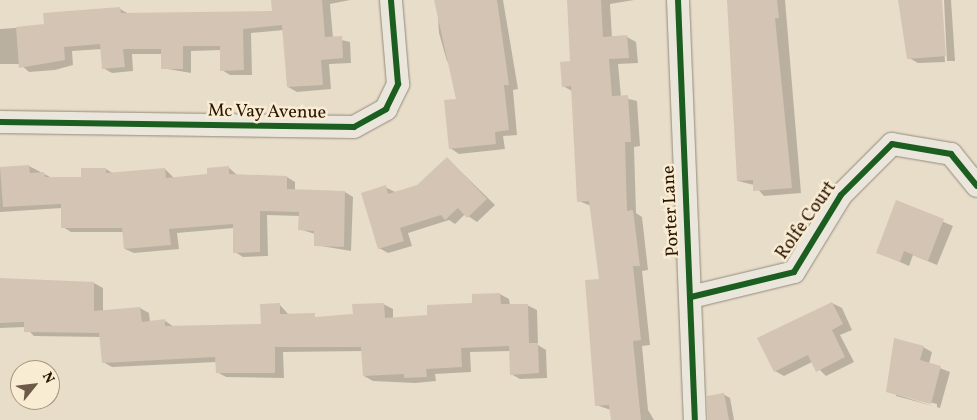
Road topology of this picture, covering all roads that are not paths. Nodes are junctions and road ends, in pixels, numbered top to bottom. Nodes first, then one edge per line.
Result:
1 (391, 0) edge
2 (678, 0) edge
3 (0, 122) edge
4 (977, 186) edge
5 (691, 297) junction
6 (695, 420) edge

1 - 3 street, Mc Vay Avenue
2 - 5 street, Porter Lane
4 - 5 street, Rolfe Court
5 - 6 street, Porter Lane

